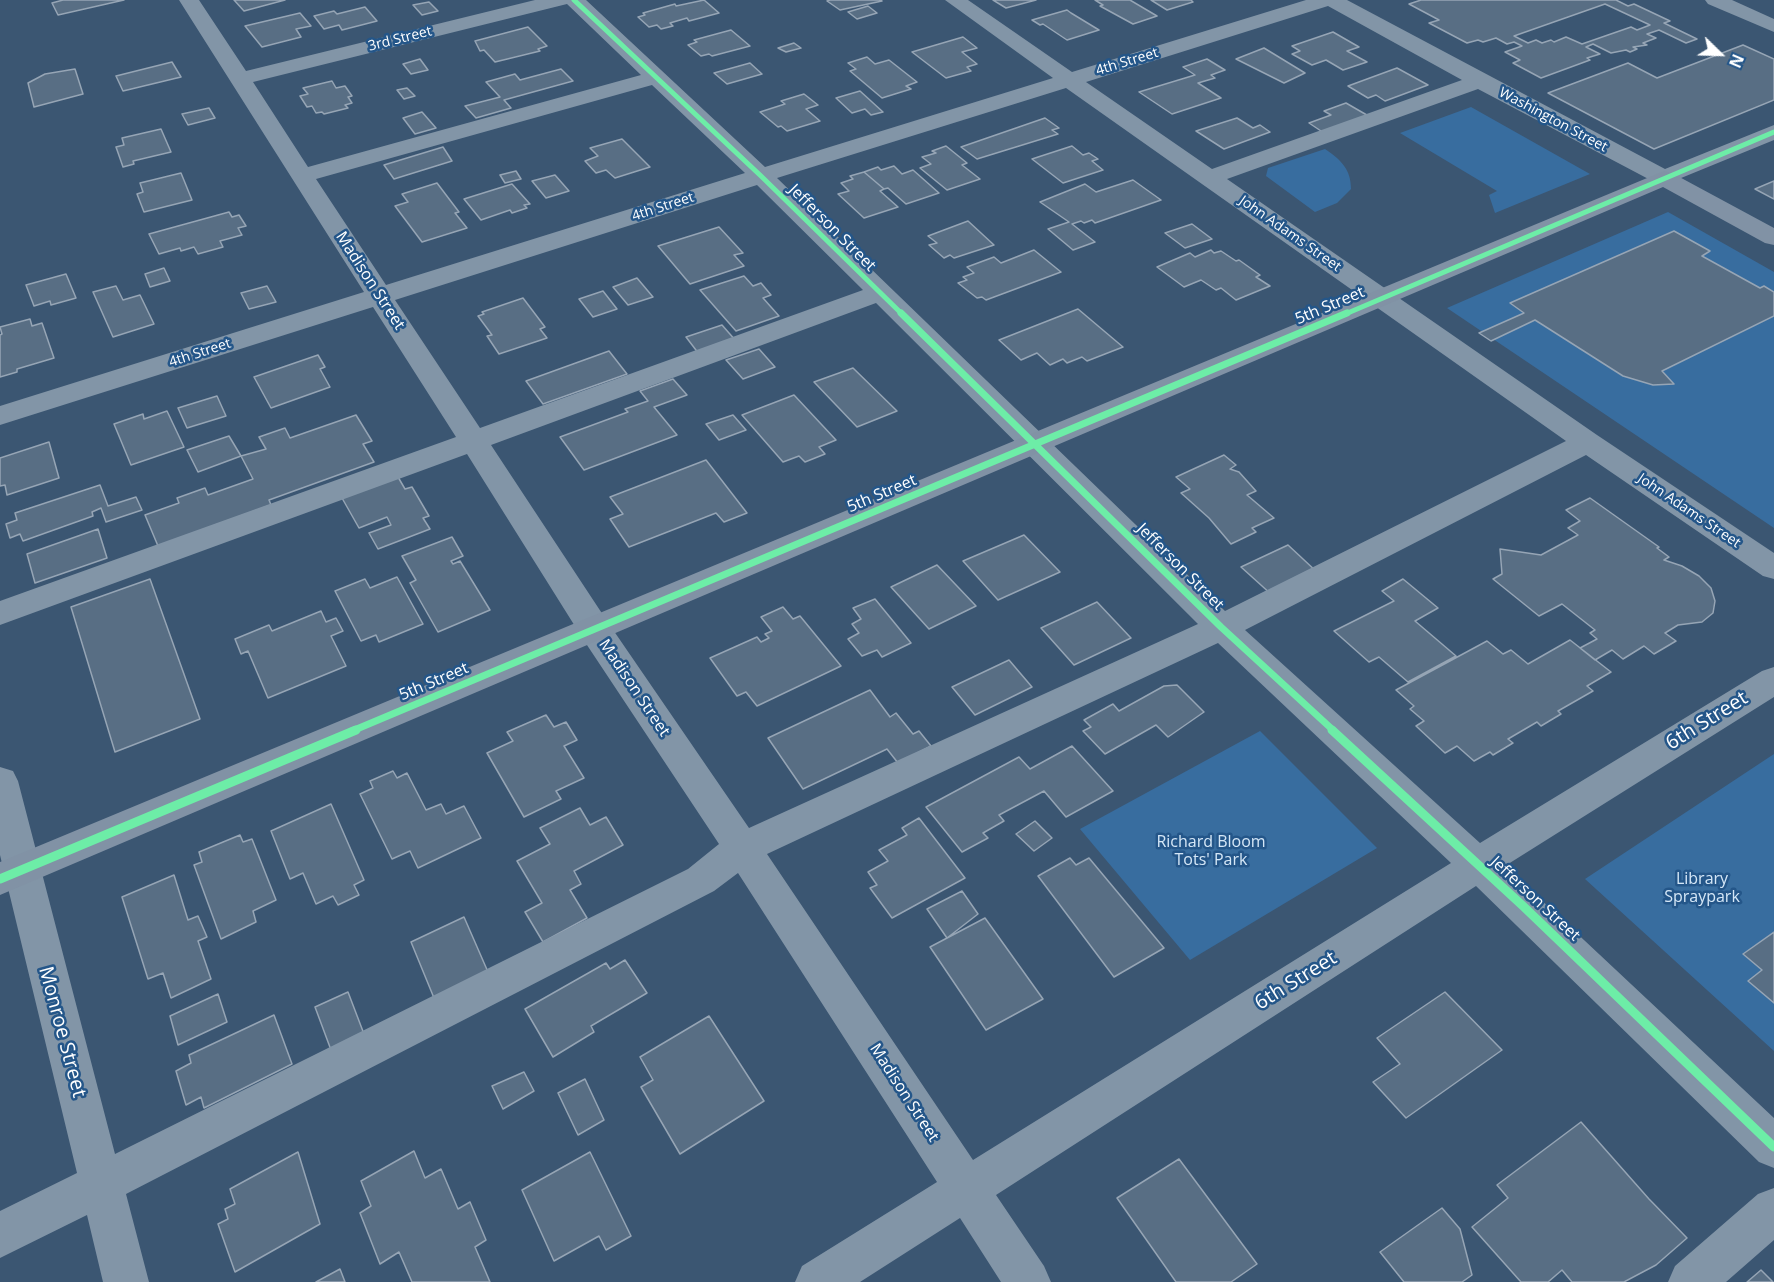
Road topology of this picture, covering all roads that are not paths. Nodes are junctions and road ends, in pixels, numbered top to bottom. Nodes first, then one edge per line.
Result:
1 (189, 0) edge
2 (559, 0) edge
3 (574, 0) edge
4 (955, 0) edge
5 (1328, 0) edge
6 (1332, 0) edge
7 (1715, 0) edge
8 (1774, 26) edge
9 (654, 78) junction
10 (240, 79) junction
11 (1071, 80) junction
12 (1479, 81) junction
13 (1774, 132) edge
14 (302, 176) junction
15 (761, 176) junction
16 (1210, 177) junction
17 (1664, 178) junction
18 (1774, 238) edge
19 (880, 293) junction
20 (380, 296) junction
21 (1382, 299) junction
22 (0, 417) edge
23 (473, 441) junction
24 (1587, 442) junction
25 (1036, 444) junction
26 (1774, 568) edge
27 (0, 613) edge
28 (1221, 627) junction
29 (595, 630) junction
30 (1774, 680) edge
31 (0, 781) edge
32 (742, 848) junction
33 (1479, 865) junction
34 (10, 874) edge
35 (1774, 1147) edge
36 (102, 1184) junction
37 (968, 1189) junction
38 (1774, 1210) edge
39 (0, 1235) edge
40 (126, 1282) edge
41 (818, 1282) edge
42 (1028, 1282) edge
43 (1691, 1282) edge

1 - 10 street, Madison Street
2 - 10 street, 3rd Street
3 - 9 street, Jefferson Street
4 - 11 street, John Adams Street
5 - 11 street, 4th Street
6 - 12 street, Washington Street
7 - 8 street
9 - 14 street
9 - 15 street, Jefferson Street
10 - 14 street, Madison Street
11 - 15 street, 4th Street
11 - 16 street, John Adams Street
12 - 16 street
12 - 17 street, Washington Street
13 - 17 street, 5th Street
14 - 20 street, Madison Street
15 - 19 street, Jefferson Street
15 - 20 street, 4th Street
16 - 21 street, John Adams Street
17 - 18 main road, Washington Street
17 - 21 main road, 5th Street
19 - 23 street
19 - 25 street, Jefferson Street
20 - 22 street, 4th Street
20 - 23 street, Madison Street
21 - 24 street, John Adams Street
21 - 25 main road, 5th Street
23 - 27 street
23 - 29 street, Madison Street
24 - 26 street, John Adams Street
24 - 28 street
25 - 28 street, Jefferson Street
25 - 29 main road, 5th Street
28 - 32 street
28 - 33 street, Jefferson Street
29 - 32 street, Madison Street
29 - 34 main road, 5th Street
30 - 33 street, 6th Street
31 - 34 street, Monroe Street
32 - 36 street
32 - 37 street, Madison Street
33 - 35 street, Jefferson Street
33 - 37 street, 6th Street
34 - 36 street, Monroe Street
36 - 39 street
36 - 40 street, Monroe Street
37 - 41 street, 6th Street
37 - 42 street, Madison Street
38 - 43 street

